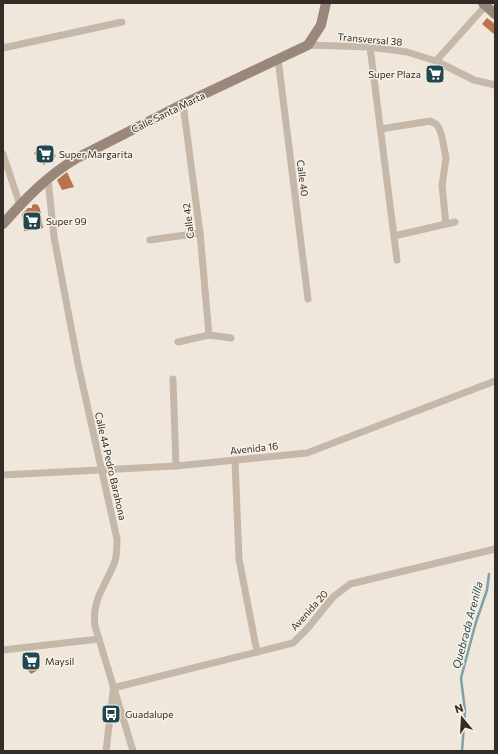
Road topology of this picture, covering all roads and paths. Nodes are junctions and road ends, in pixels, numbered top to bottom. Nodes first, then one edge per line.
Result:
1 (326, 3) edge
2 (486, 4) edge
3 (495, 14) edge
4 (122, 22) dead end
5 (308, 45) junction
6 (370, 47) junction
7 (3, 48) edge
8 (278, 59) junction
9 (436, 61) junction
10 (495, 85) edge
11 (183, 104) junction
12 (381, 128) junction
13 (3, 154) edge
14 (48, 179) junction
15 (20, 205) junction
16 (455, 222) dead end
17 (3, 224) edge
18 (446, 224) junction
19 (200, 233) junction
20 (394, 236) junction
21 (150, 240) dead end
22 (397, 260) dead end
23 (308, 299) dead end
24 (209, 335) junction
25 (231, 338) dead end
26 (178, 342) dead end
27 (173, 379) dead end
28 (495, 381) edge
29 (235, 461) junction
30 (176, 466) junction
31 (101, 470) junction
32 (3, 474) edge
33 (495, 549) edge
34 (99, 639) junction
35 (3, 650) edge
36 (257, 652) junction
37 (113, 688) junction
38 (106, 751) edge
39 (133, 751) edge

1 - 5 street
2 - 3 street
2 - 9 street
4 - 7 street
5 - 6 street, Transversal 38
5 - 8 street, Calle Santa Marta
6 - 9 street, Transversal 38
6 - 12 street
8 - 11 street, Calle Santa Marta
8 - 23 street, Calle 40
9 - 10 street, Transversal 38
11 - 14 street, Calle Santa Marta
11 - 19 street, Calle 42
12 - 18 street
12 - 20 street
13 - 15 street
14 - 15 street, Calle Santa Marta
14 - 31 street, Calle 44 Pedro Barahona
15 - 17 street, Calle Santa Marta
16 - 18 street
18 - 20 street
19 - 21 street
19 - 24 street, Calle 42
20 - 22 street
24 - 25 street
24 - 26 street
27 - 30 street
28 - 29 street, Avenida 16
29 - 30 street, Avenida 16
29 - 36 street
30 - 31 street, Avenida 16
31 - 32 street, Avenida 16
31 - 34 street, Calle 44 Pedro Barahona
33 - 36 street, Avenida 20
34 - 35 street
34 - 37 street, Calle 44 Pedro Barahona
36 - 37 street, Avenida 20
37 - 38 street
37 - 39 street, Calle 44 Pedro Barahona

